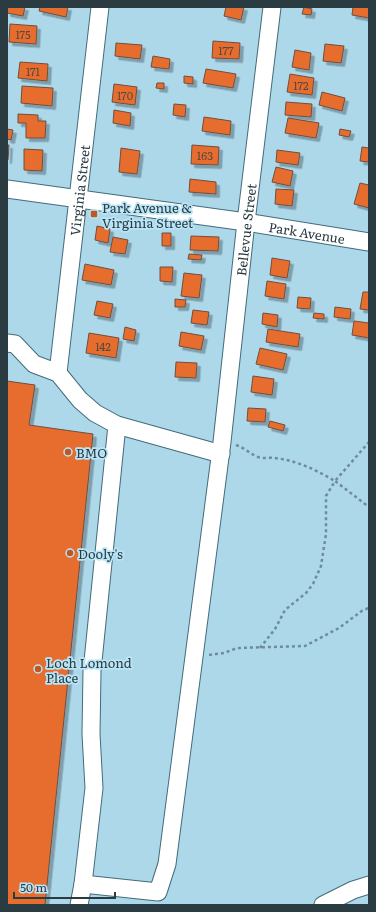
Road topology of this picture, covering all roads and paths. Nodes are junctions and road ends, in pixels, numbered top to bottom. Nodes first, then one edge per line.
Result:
1 (100, 7) edge
2 (272, 7) edge
3 (7, 189) edge
4 (78, 198) junction
5 (246, 222) junction
6 (369, 242) edge
7 (7, 343) edge
8 (58, 373) junction
9 (117, 425) junction
10 (369, 442) edge
11 (221, 448) junction
12 (335, 481) junction
13 (369, 507) edge
14 (369, 608) edge
15 (260, 648) junction
16 (193, 657) junction
17 (83, 884) junction
18 (369, 885) edge
19 (79, 905) edge
20 (322, 905) edge

1 - 4 street, Virginia Street
2 - 5 street, Bellevue Street
3 - 4 street, Park Avenue
4 - 5 street, Park Avenue
4 - 8 street, Virginia Street
5 - 6 street, Park Avenue
5 - 11 street, Bellevue Street
7 - 8 street
8 - 9 street
9 - 11 street
9 - 17 street
10 - 12 path
11 - 12 path
11 - 16 street, Bellevue Street
12 - 13 path
12 - 15 path
14 - 15 path
15 - 16 path
16 - 17 street, Bellevue Street
17 - 19 street
18 - 20 street

